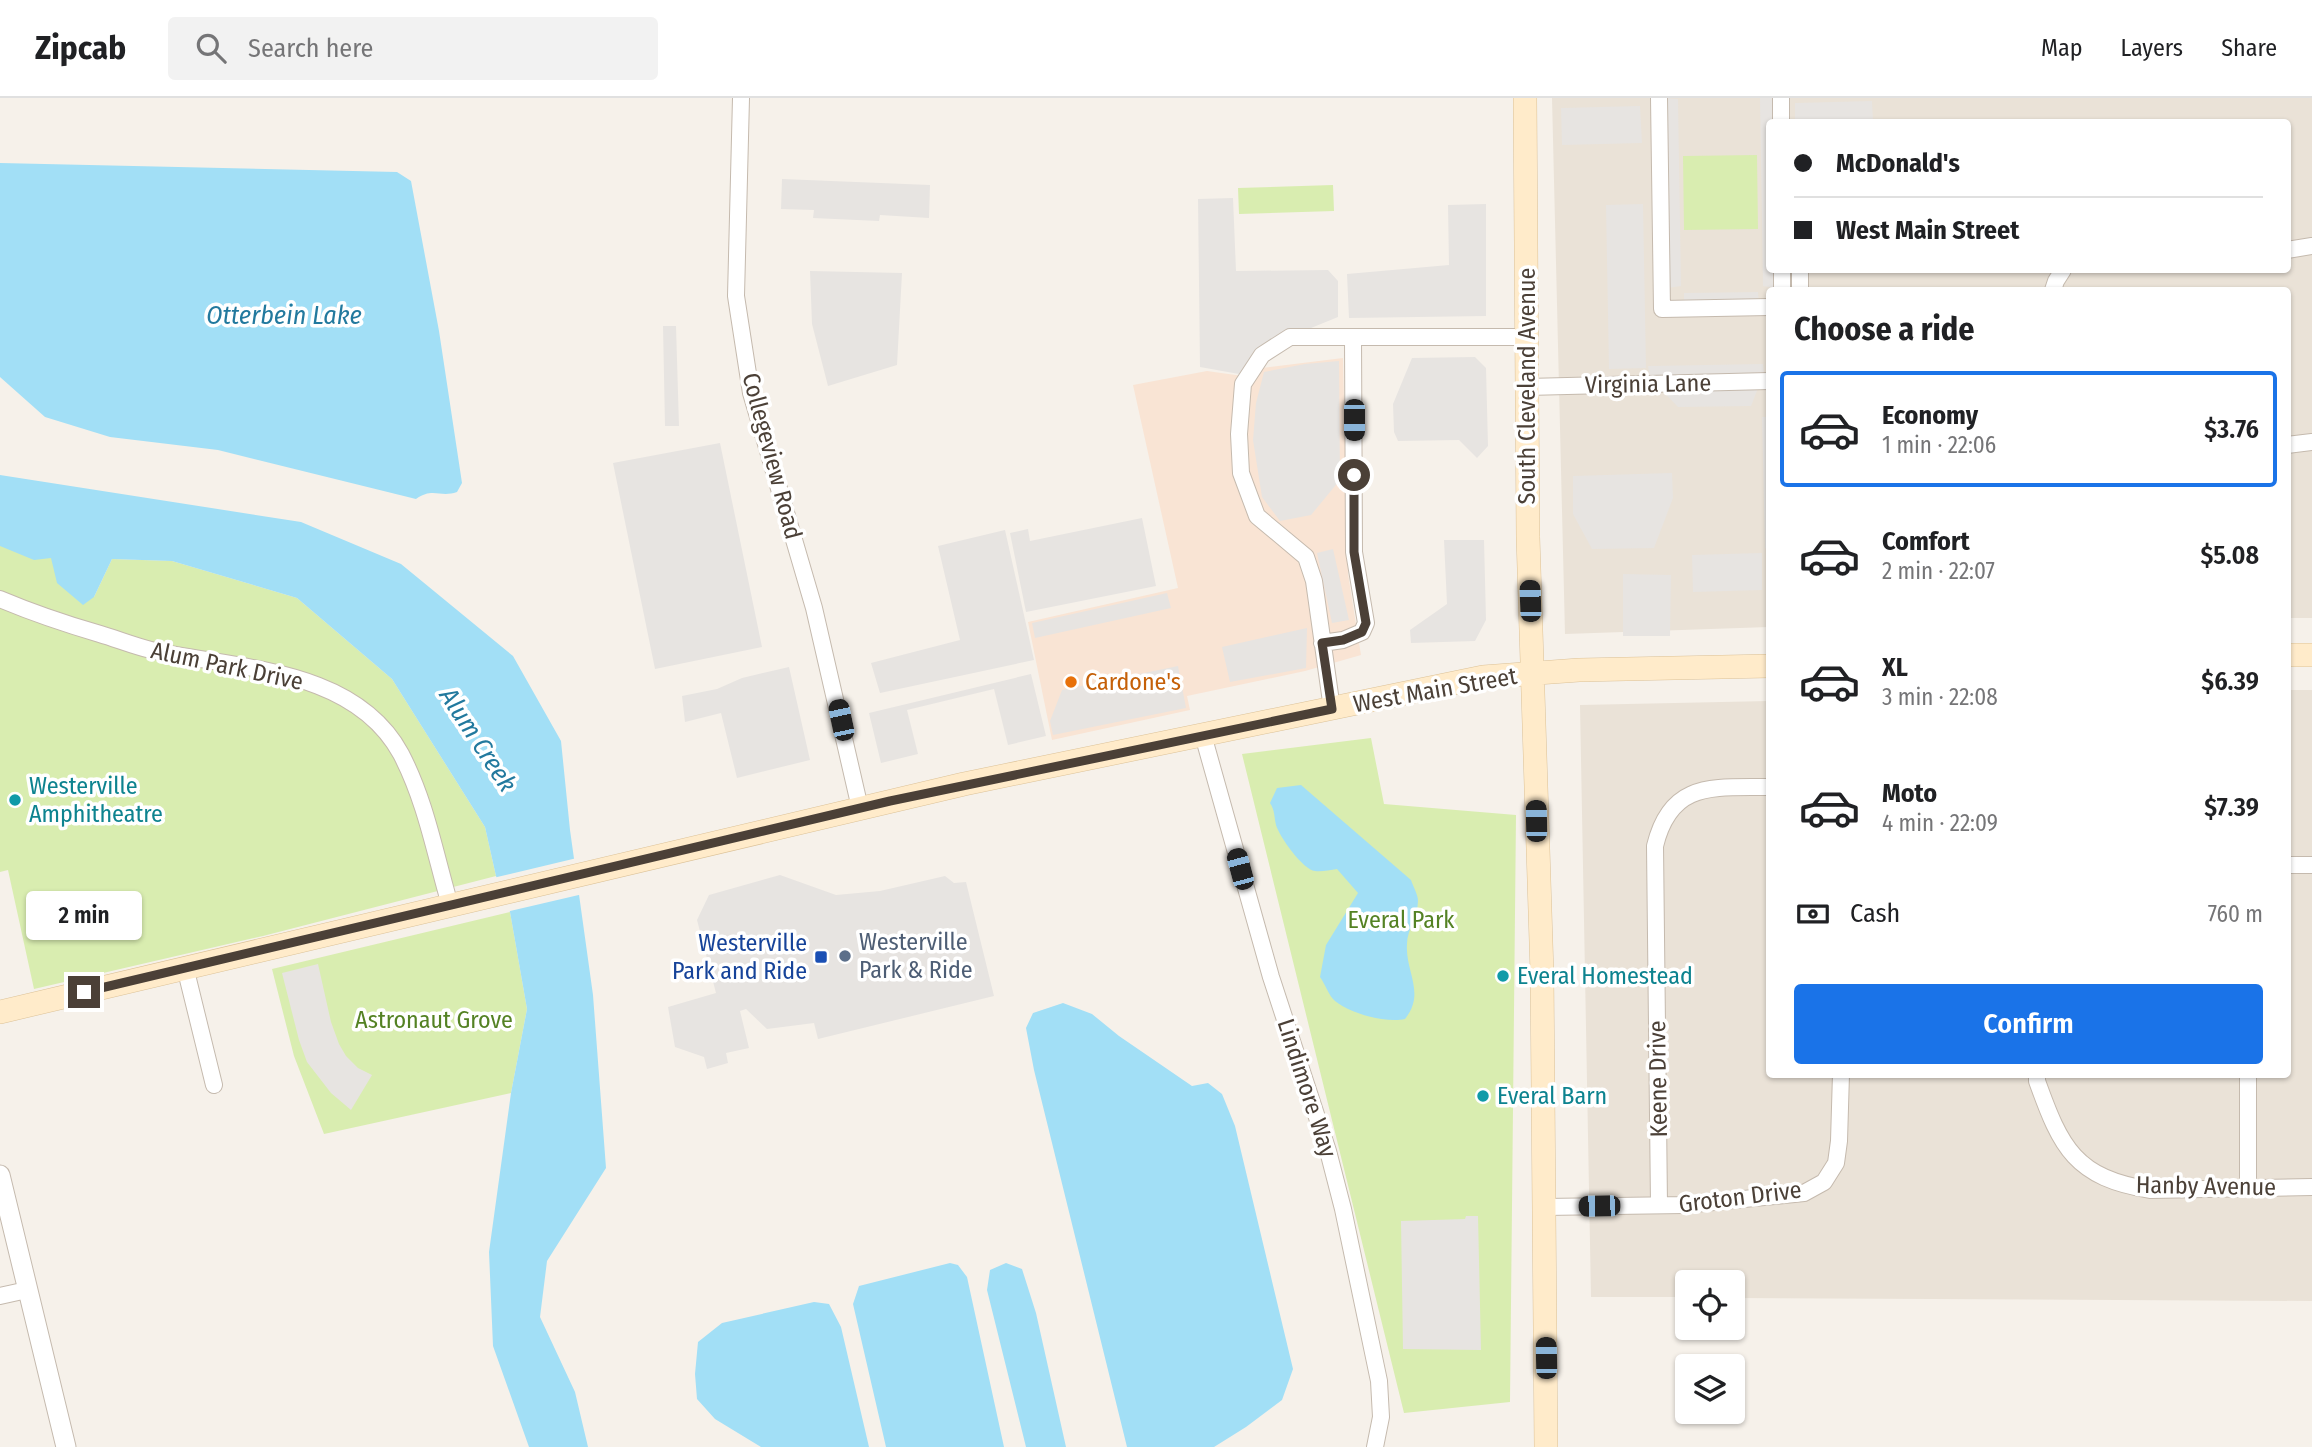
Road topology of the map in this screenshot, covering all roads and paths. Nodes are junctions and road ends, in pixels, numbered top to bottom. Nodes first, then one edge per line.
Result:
1 (741, 98) edge
2 (1525, 98) edge
3 (1659, 98) edge
4 (1781, 98) edge
5 (1781, 119) edge
6 (2312, 246) edge
7 (2291, 249) edge
8 (1766, 307) edge
9 (1353, 337) junction
10 (1527, 337) junction
11 (1766, 382) edge
12 (1527, 387) junction
13 (2312, 442) edge
14 (2291, 445) edge
15 (0, 599) edge
16 (1322, 643) junction
17 (2312, 655) edge
18 (2291, 656) edge
19 (1766, 666) edge
20 (1533, 673) junction
21 (1332, 709) junction
22 (1203, 735) junction
23 (1766, 787) edge
24 (860, 808) junction
25 (2291, 865) edge
26 (2312, 865) edge
27 (461, 903) junction
28 (185, 967) junction
29 (0, 1012) edge
30 (1841, 1078) edge
31 (2036, 1078) edge
32 (2248, 1078) edge
33 (214, 1085) dead end
34 (0, 1175) edge
35 (2312, 1187) edge
36 (2248, 1188) junction
37 (1659, 1205) junction
38 (1544, 1207) junction
39 (27, 1290) junction
40 (0, 1296) edge
41 (66, 1447) edge
42 (1375, 1447) edge
43 (1546, 1447) edge

1 - 24 street, Collegeview Road
2 - 10 main road, South Cleveland Avenue
3 - 8 street
4 - 5 street
6 - 7 street
9 - 10 street
9 - 16 street
9 - 16 street
10 - 12 main road, South Cleveland Avenue
11 - 12 street, Virginia Lane
12 - 20 main road, South Cleveland Avenue
13 - 14 street
15 - 27 street, Alum Park Drive
16 - 21 street
17 - 18 main road
19 - 20 main road, West Main Street
20 - 21 main road, West Main Street
20 - 38 main road, South Cleveland Avenue
21 - 22 main road, West Main Street
22 - 24 main road, West Main Street
22 - 42 street, Lindimore Way
23 - 37 street, Keene Drive
24 - 27 main road, West Main Street
25 - 26 street
27 - 28 main road, West Main Street
28 - 29 main road, West Main Street
28 - 33 street
30 - 37 street, Groton Drive
31 - 36 street, Hanby Avenue
32 - 36 street
34 - 39 street
35 - 36 street, Hanby Avenue
37 - 38 street, Groton Drive
38 - 43 main road, South Cleveland Avenue
39 - 40 street
39 - 41 street

